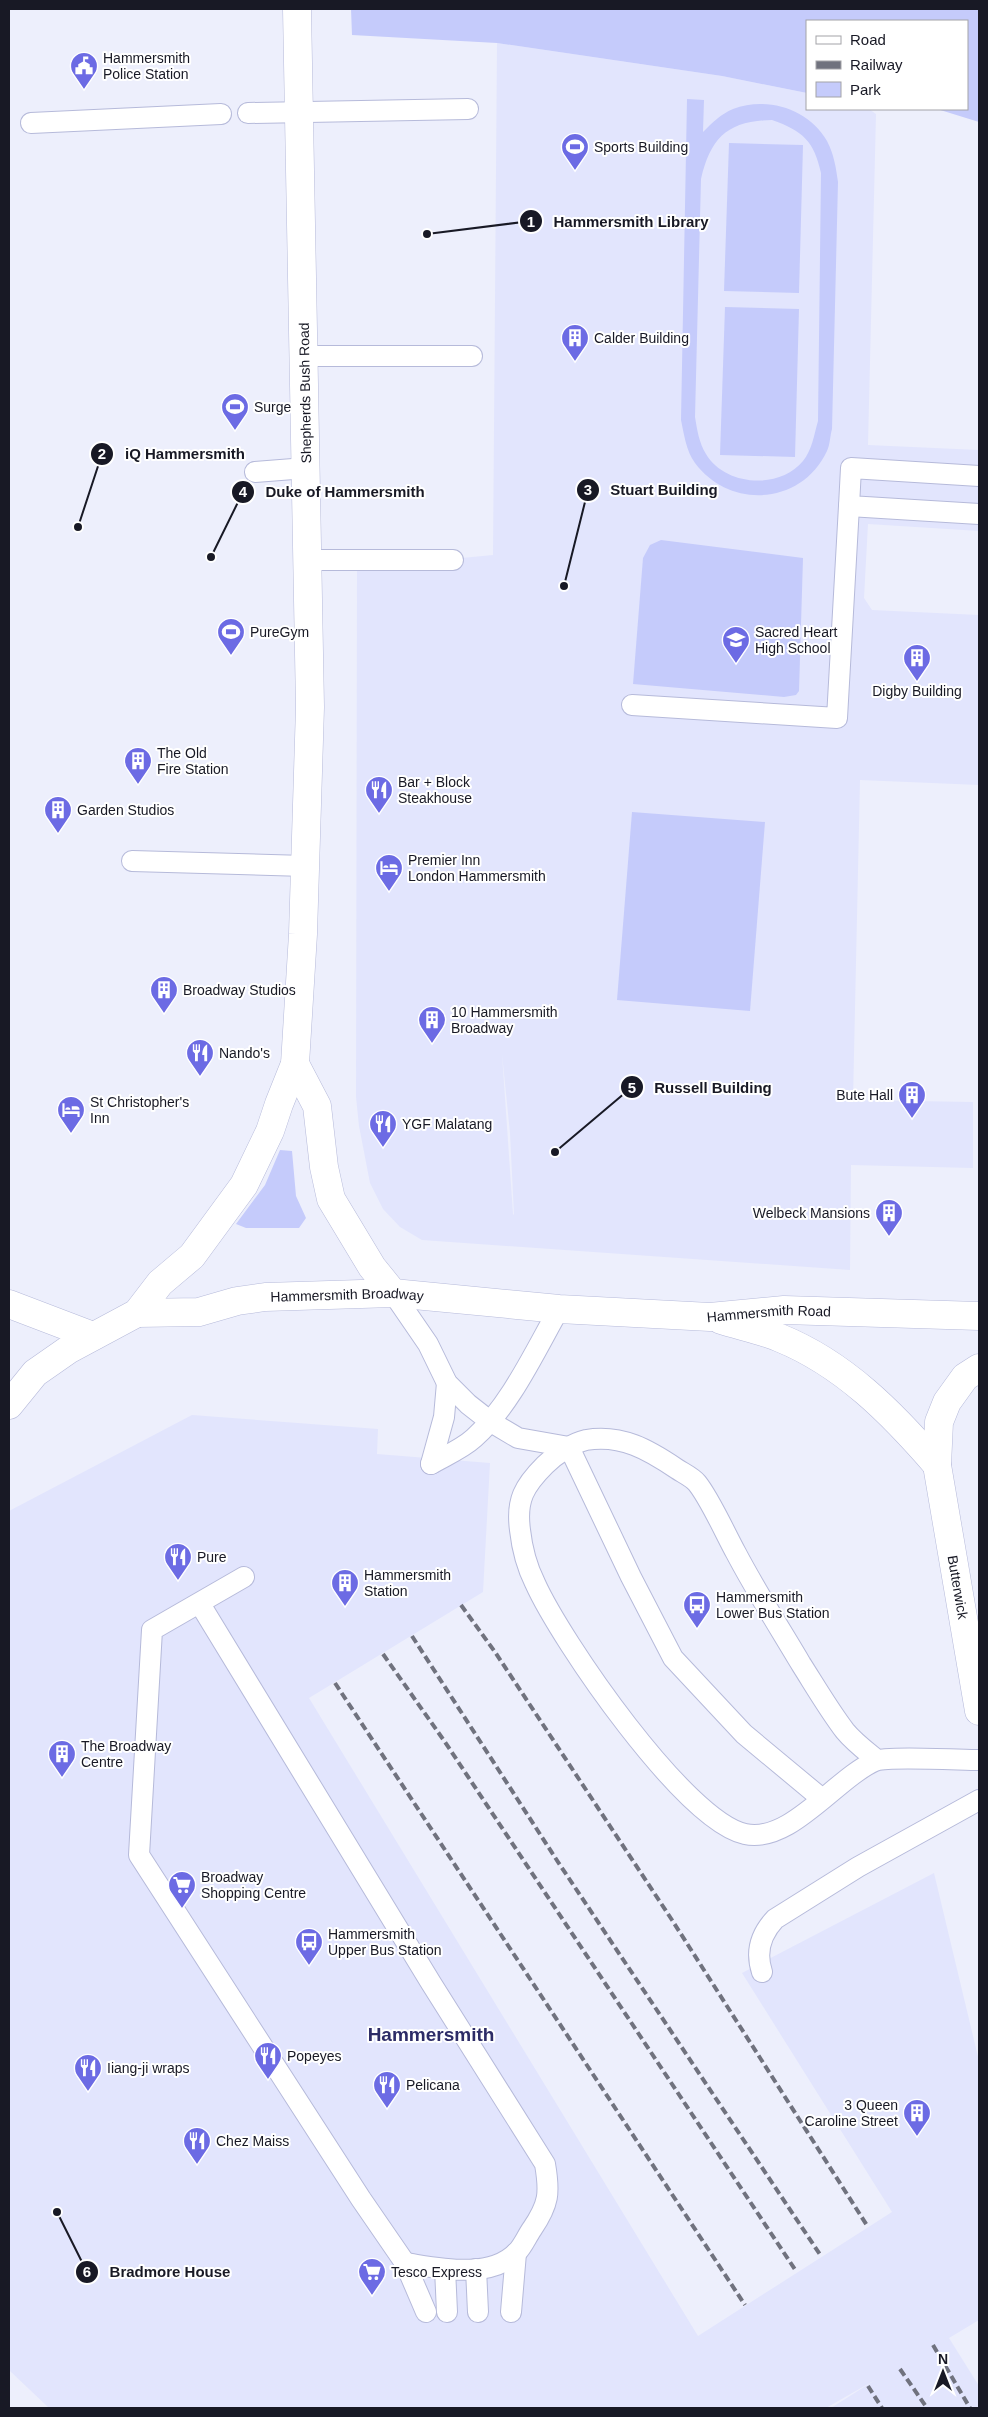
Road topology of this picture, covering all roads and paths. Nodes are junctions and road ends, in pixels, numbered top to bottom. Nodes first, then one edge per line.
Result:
1 (297, 9) edge
2 (468, 109) dead end
3 (298, 111) junction
4 (248, 113) dead end
5 (221, 114) dead end
6 (31, 123) dead end
7 (304, 356) junction
8 (472, 356) dead end
9 (306, 468) junction
10 (255, 472) dead end
11 (979, 476) edge
12 (849, 506) junction
13 (979, 514) edge
14 (308, 560) junction
15 (453, 560) dead end
16 (632, 705) dead end
17 (132, 861) dead end
18 (305, 866) junction
19 (296, 1064) junction
20 (393, 1293) junction
21 (9, 1304) edge
22 (559, 1309) junction
23 (137, 1313) junction
24 (979, 1316) edge
25 (710, 1317) junction
26 (92, 1336) junction
27 (979, 1368) edge
28 (447, 1383) junction
29 (9, 1405) edge
30 (491, 1422) junction
31 (569, 1447) junction
32 (937, 1465) junction
33 (244, 1578) dead end
34 (200, 1604) junction
35 (979, 1711) edge
36 (877, 1760) junction
37 (979, 1760) edge
38 (822, 1798) junction
39 (979, 1800) edge
40 (762, 1972) dead end
41 (516, 2253) junction
42 (405, 2263) junction
43 (445, 2269) junction
44 (476, 2269) junction
45 (426, 2312) dead end
46 (447, 2312) dead end
47 (478, 2312) dead end
48 (511, 2312) dead end

1 - 3 main road, Shepherds Bush Road
2 - 3 lane
3 - 4 lane
3 - 7 main road, Shepherds Bush Road
5 - 6 lane
7 - 8 lane
7 - 9 main road, Shepherds Bush Road
9 - 10 lane
9 - 14 main road, Shepherds Bush Road
11 - 12 lane
12 - 13 lane
12 - 16 lane
14 - 15 lane
14 - 18 main road, Shepherds Bush Road
17 - 18 lane
18 - 19 main road, Hammersmith Broadway
19 - 20 main road, Hammersmith Broadway
19 - 23 main road, Hammersmith Broadway
20 - 22 main road, Hammersmith Broadway
20 - 23 main road, Hammersmith Broadway
20 - 28 lane
21 - 26 main road
22 - 25 main road, Hammersmith Road
22 - 30 lane
23 - 26 main road, Hammersmith Broadway
24 - 25 main road, Hammersmith Road
25 - 32 main road
26 - 29 main road, Hammersmith Broadway
27 - 32 main road
28 - 30 lane
28 - 30 lane
30 - 31 lane
31 - 36 lane
31 - 38 lane
31 - 38 lane
32 - 35 main road, Butterwick
33 - 34 lane
34 - 41 lane
34 - 42 lane
36 - 37 lane
36 - 38 lane
39 - 40 lane
41 - 44 lane
41 - 48 lane
42 - 43 lane
42 - 45 lane
43 - 44 lane
43 - 46 lane
44 - 47 lane

